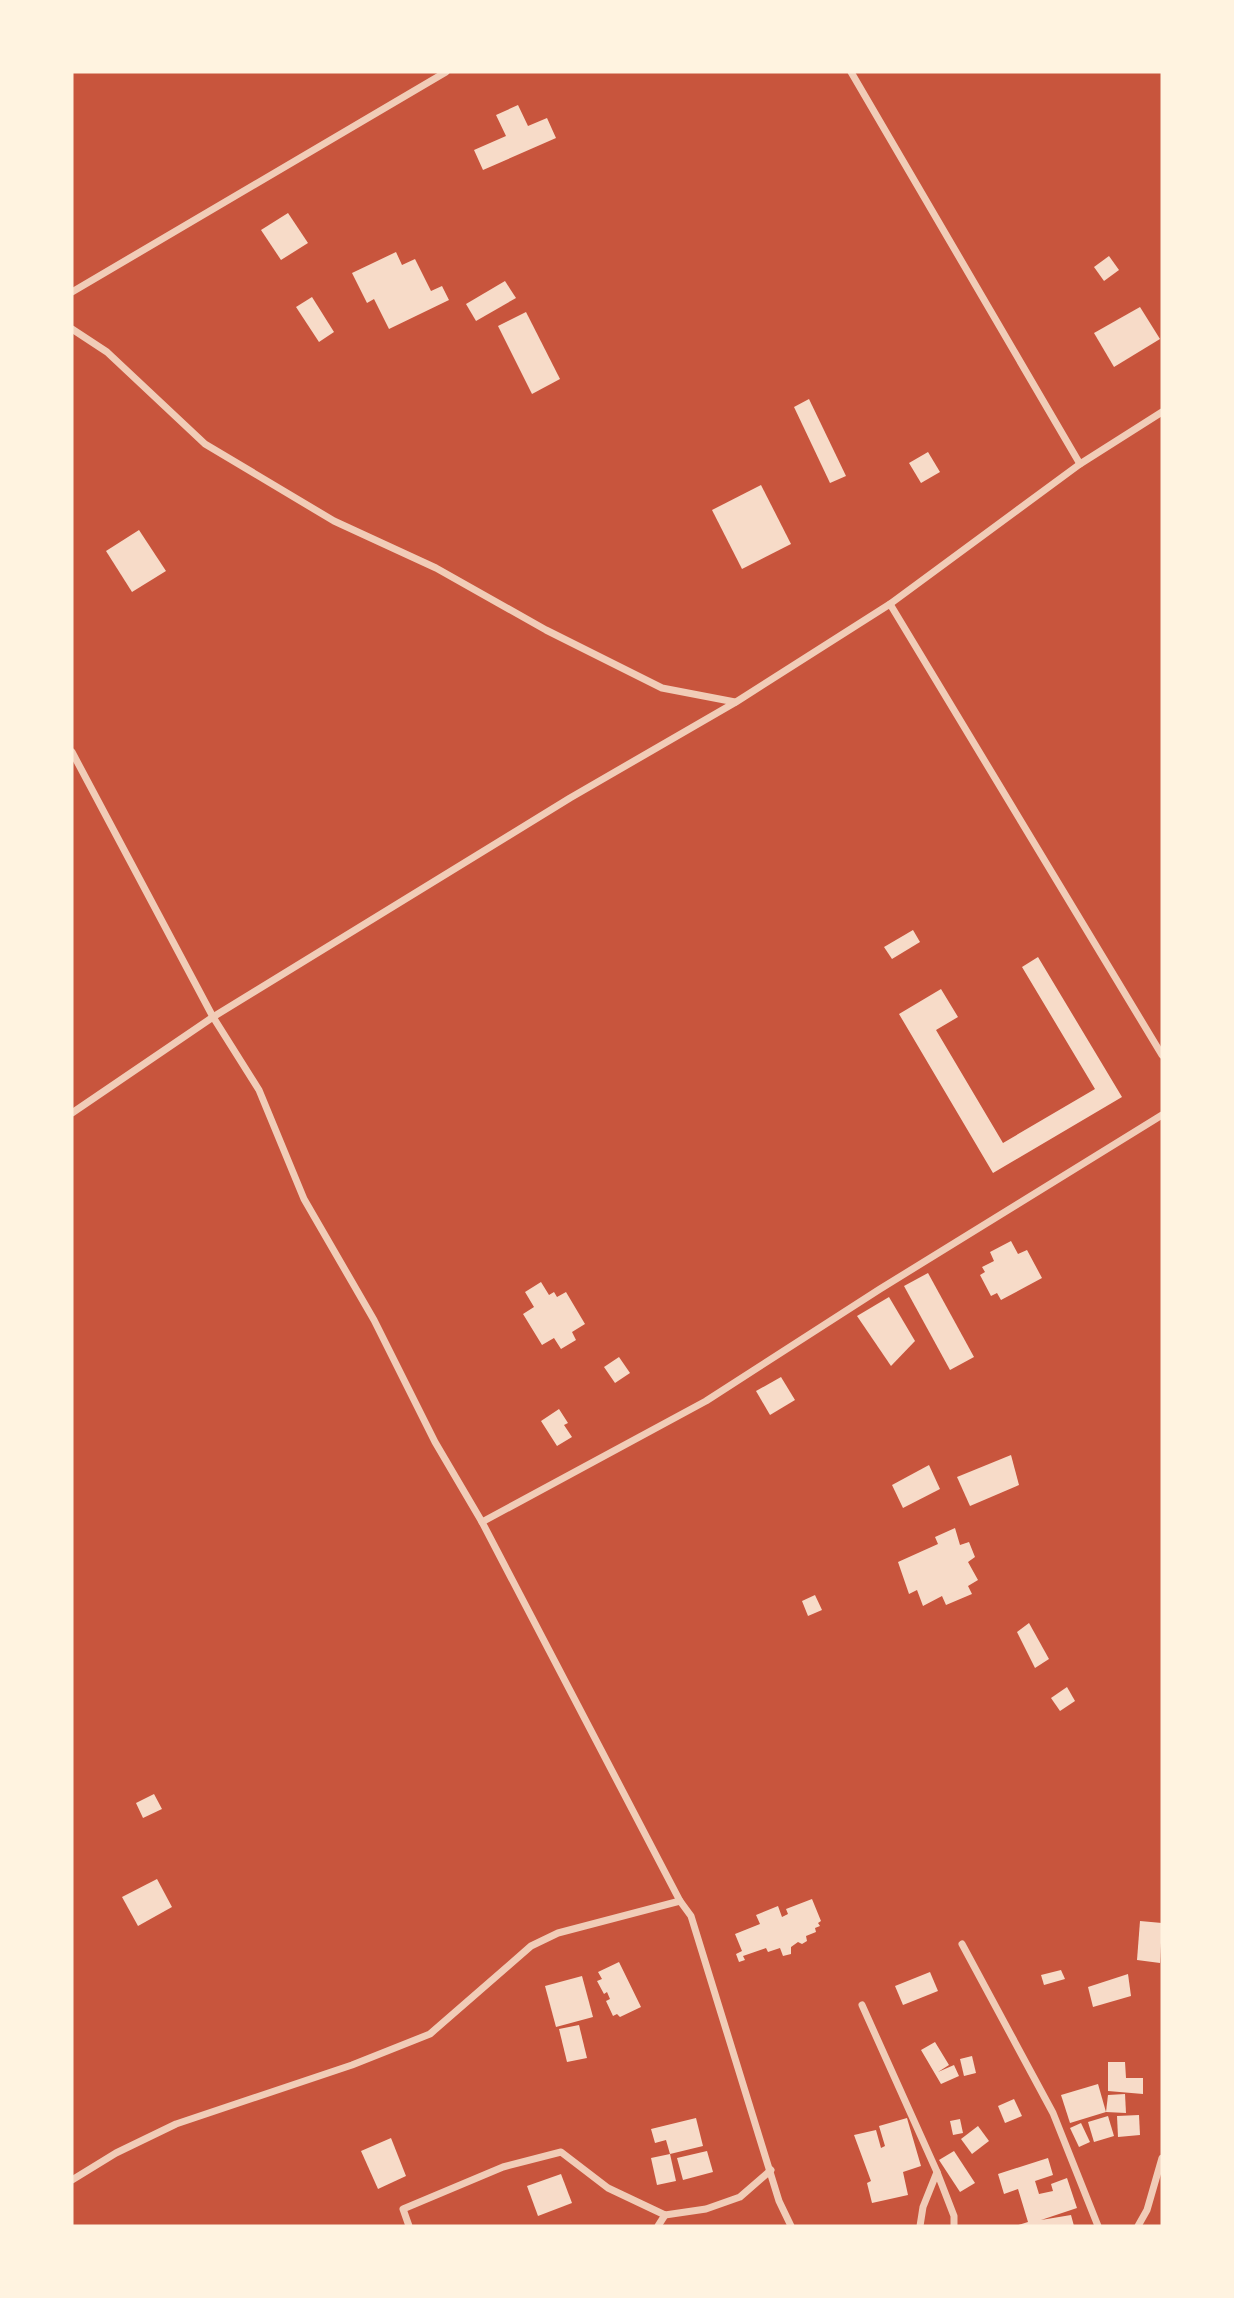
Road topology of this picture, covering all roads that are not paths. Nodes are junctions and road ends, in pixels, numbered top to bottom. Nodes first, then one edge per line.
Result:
1 (446, 72) edge
2 (851, 72) edge
3 (72, 292) edge
4 (72, 329) edge
5 (1162, 412) edge
6 (1080, 464) junction
7 (890, 604) junction
8 (736, 702) junction
9 (72, 752) edge
10 (213, 1017) junction
11 (1162, 1055) edge
12 (72, 1113) edge
13 (1162, 1115) edge
14 (482, 1522) junction
15 (680, 1901) junction
16 (962, 1944) dead end
17 (862, 2006) dead end
18 (1162, 2158) edge
19 (771, 2170) junction
20 (937, 2172) junction
21 (72, 2180) edge
22 (665, 2215) junction
23 (409, 2226) edge
24 (659, 2226) edge
25 (791, 2226) edge
26 (920, 2226) edge
27 (954, 2226) edge
28 (1098, 2226) edge
29 (1138, 2226) edge

1 - 3 street
2 - 6 street
4 - 8 street
5 - 6 street
6 - 7 street
7 - 8 street
7 - 11 street
8 - 10 street
9 - 10 street
10 - 12 street
10 - 14 street
13 - 14 street
14 - 15 street
15 - 19 street
15 - 21 street
16 - 28 street
17 - 20 street
18 - 29 street
19 - 22 street
19 - 25 street
20 - 26 street
20 - 27 street
22 - 23 street
22 - 24 street

